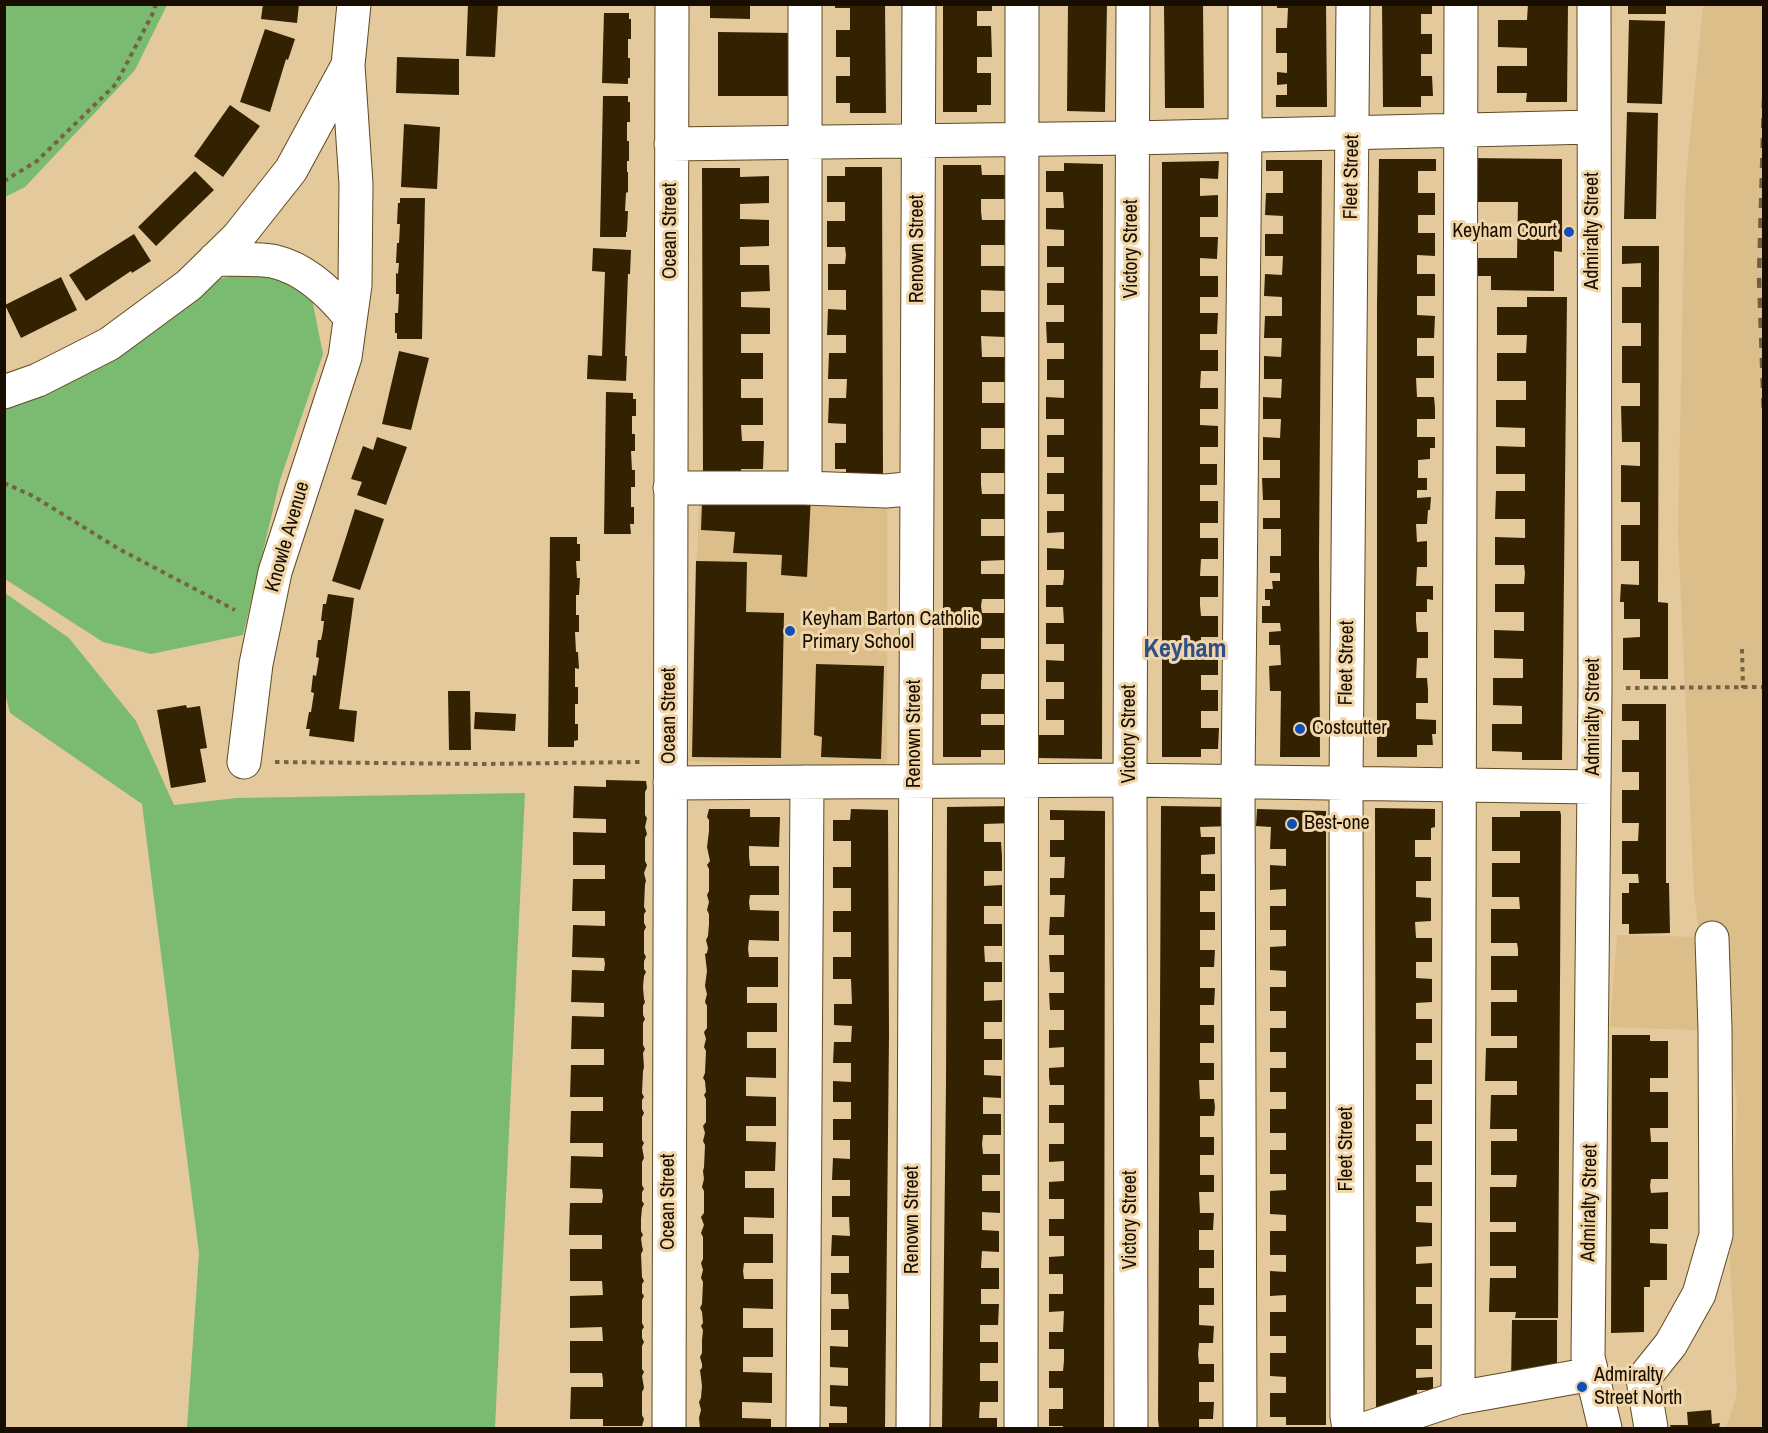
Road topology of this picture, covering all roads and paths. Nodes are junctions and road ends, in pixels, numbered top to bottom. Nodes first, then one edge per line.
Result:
1 (156, 4) edge
2 (354, 4) edge
3 (672, 4) edge
4 (805, 4) edge
5 (919, 4) edge
6 (1022, 4) edge
7 (1133, 4) edge
8 (1245, 4) edge
9 (1353, 4) edge
10 (1461, 4) edge
11 (1594, 4) edge
12 (348, 64) junction
13 (1593, 127) junction
14 (1459, 130) junction
15 (1353, 132) junction
16 (1245, 135) junction
17 (1133, 138) junction
18 (1021, 139) junction
19 (919, 140) junction
20 (804, 142) junction
21 (671, 144) junction
22 (4, 181) edge
23 (215, 259) junction
24 (350, 317) junction
25 (4, 392) edge
26 (4, 483) edge
27 (670, 488) junction
28 (805, 488) junction
29 (917, 488) junction
30 (264, 627) junction
31 (1742, 649) dead end
32 (1764, 687) edge
33 (1595, 688) junction
34 (1743, 688) junction
35 (244, 762) joint
36 (670, 772) junction
37 (1130, 780) junction
38 (1021, 781) junction
39 (807, 782) junction
40 (915, 782) junction
41 (1238, 782) junction
42 (1346, 783) junction
43 (1459, 785) junction
44 (1594, 787) junction
45 (1712, 938) dead end
46 (1592, 1374) junction
47 (1458, 1398) junction
48 (669, 1428) edge
49 (802, 1428) edge
50 (913, 1428) edge
51 (1021, 1428) edge
52 (1131, 1428) edge
53 (1240, 1428) edge
54 (1349, 1428) edge
55 (1368, 1428) edge
56 (1605, 1428) edge
57 (1651, 1428) edge

1 - 22 path
2 - 12 street
3 - 21 street, Ocean Street
4 - 20 street
5 - 19 street, Renown Street
6 - 18 street
7 - 17 street, Victory Street
8 - 16 street
9 - 15 street, Fleet Street
10 - 14 street
11 - 13 street, Admiralty Street
12 - 23 street
12 - 24 street, Knowle Avenue
13 - 14 street
13 - 33 street, Admiralty Street
14 - 15 street
14 - 43 street
15 - 16 street
15 - 42 street, Fleet Street
16 - 17 street
16 - 41 street
17 - 18 street
17 - 37 street, Victory Street
18 - 19 street
18 - 38 street
19 - 20 street
19 - 29 street, Renown Street
20 - 21 street
20 - 28 street
21 - 27 street, Ocean Street
23 - 24 street
23 - 25 street
24 - 30 street, Knowle Avenue
26 - 30 path
27 - 28 street
27 - 36 street, Ocean Street
28 - 29 street
29 - 40 street, Renown Street
30 - 35 street, Knowle Avenue
31 - 34 path
32 - 34 path
33 - 34 path
33 - 44 street, Admiralty Street
35 - 36 path
36 - 39 street
36 - 48 street, Ocean Street
37 - 38 street
37 - 41 street
37 - 52 street, Victory Street
38 - 40 street
38 - 51 street
39 - 40 street
39 - 49 street
40 - 50 street, Renown Street
41 - 42 street
41 - 53 street
42 - 43 street
42 - 54 street, Fleet Street
43 - 44 street
43 - 47 street
44 - 46 street, Admiralty Street
45 - 57 street
46 - 47 street
46 - 56 street, Admiralty Street
47 - 55 street

